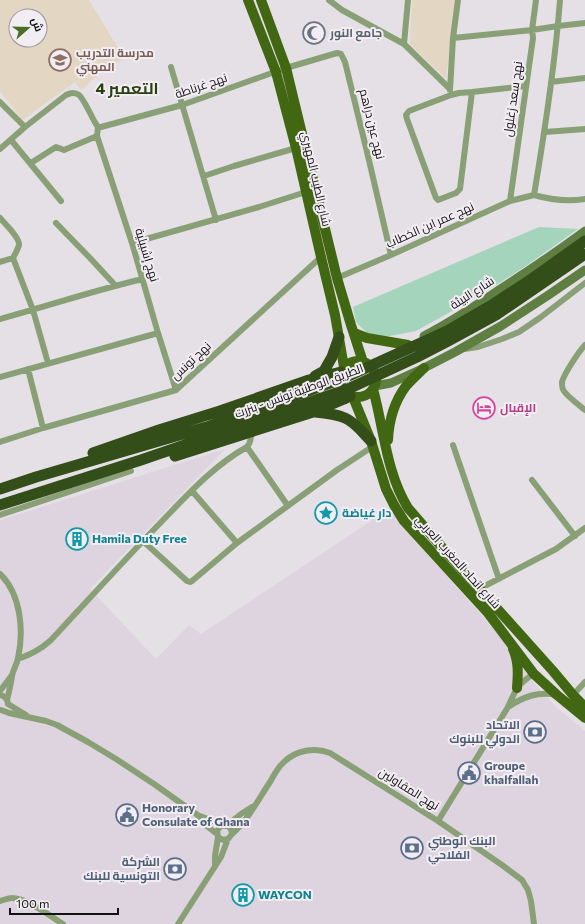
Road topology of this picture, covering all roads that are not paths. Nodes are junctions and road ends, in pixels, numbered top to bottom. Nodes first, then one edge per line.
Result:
1 (248, 0) edge
2 (261, 0) edge
3 (329, 0) edge
4 (408, 0) edge
5 (458, 0) edge
6 (536, 0) edge
7 (560, 0) edge
8 (585, 23) edge
9 (558, 26) junction
10 (532, 30) junction
11 (453, 38) junction
12 (404, 44) junction
13 (171, 67) dead end
14 (286, 68) junction
15 (276, 72) junction
16 (585, 78) edge
17 (551, 82) junction
18 (526, 86) junction
19 (450, 92) junction
20 (472, 92) junction
21 (0, 102) edge
22 (182, 105) junction
23 (25, 127) junction
24 (98, 127) junction
25 (585, 129) edge
26 (545, 132) junction
27 (97, 136) junction
28 (11, 140) junction
29 (296, 148) junction
30 (0, 149) edge
31 (31, 163) junction
32 (204, 176) junction
33 (311, 190) junction
34 (534, 195) junction
35 (585, 199) edge
36 (61, 201) dead end
37 (510, 201) junction
38 (0, 218) edge
39 (216, 220) junction
40 (56, 223) dead end
41 (585, 230) edge
42 (585, 241) edge
43 (132, 244) junction
44 (585, 254) edge
45 (0, 255) edge
46 (391, 255) junction
47 (321, 257) junction
48 (14, 258) junction
49 (3, 262) edge
50 (585, 270) edge
51 (337, 278) junction
52 (143, 279) junction
53 (585, 283) edge
54 (114, 285) junction
55 (33, 310) junction
56 (0, 319) edge
57 (158, 333) junction
58 (354, 333) junction
59 (447, 336) junction
60 (339, 338) junction
61 (408, 344) junction
62 (585, 345) edge
63 (459, 350) junction
64 (364, 362) junction
65 (48, 363) junction
66 (424, 368) junction
67 (28, 369) junction
68 (343, 370) junction
69 (0, 377) edge
70 (309, 380) junction
71 (374, 388) junction
72 (176, 390) junction
73 (351, 396) junction
74 (585, 410) edge
75 (313, 412) junction
76 (43, 428) junction
77 (212, 431) junction
78 (251, 432) junction
79 (0, 442) edge
80 (372, 444) junction
81 (453, 445) dead end
82 (247, 447) junction
83 (387, 452) junction
84 (131, 471) junction
85 (532, 480) dead end
86 (18, 483) junction
87 (0, 489) edge
88 (192, 491) junction
89 (35, 494) junction
90 (0, 505) edge
91 (288, 506) junction
92 (0, 515) edge
93 (585, 528) edge
94 (575, 536) junction
95 (143, 541) junction
96 (237, 543) junction
97 (0, 574) edge
98 (499, 579) junction
99 (479, 589) junction
100 (509, 640) junction
101 (18, 659) junction
102 (12, 674) junction
103 (534, 674) junction
104 (585, 682) edge
105 (516, 688) junction
106 (0, 691) edge
107 (0, 695) edge
108 (557, 695) junction
109 (573, 695) junction
110 (8, 702) junction
111 (508, 707) junction
112 (585, 707) edge
113 (0, 710) edge
114 (33, 718) junction
115 (585, 718) edge
116 (254, 807) junction
117 (199, 816) junction
118 (438, 821) junction
119 (225, 825) junction
120 (218, 835) junction
121 (230, 837) junction
122 (215, 866) junction
123 (0, 901) edge
124 (63, 924) edge
125 (178, 924) edge
126 (534, 924) edge

1 - 15 main road, شارع الطيب المهيري
2 - 14 main road, شارع الطيب المهيري
3 - 12 street
4 - 12 street
5 - 11 street
6 - 10 street, نهج سعد زغلول
7 - 9 street
8 - 9 street
9 - 10 street
9 - 17 street
10 - 11 street
10 - 18 street, نهج سعد زغلول
11 - 19 street
12 - 19 street
13 - 22 street
14 - 15 street, نهج غرناطة
14 - 33 main road, شارع الطيب المهيري
14 - 46 street, نهج عين دراهم
15 - 22 street, نهج غرناطة
15 - 29 main road, شارع الطيب المهيري
16 - 17 street
17 - 26 street
18 - 20 street
18 - 37 street, نهج سعد زغلول
19 - 20 street
19 - 20 street
21 - 23 street
22 - 24 street, نهج غرناطة
22 - 32 street
23 - 24 street
23 - 28 street
24 - 27 street, نهج إشبيلية
25 - 26 street
26 - 34 street
27 - 31 street
27 - 43 street, نهج إشبيلية
28 - 30 street
28 - 31 street
29 - 32 street
29 - 33 main road, شارع الطيب المهيري
31 - 36 street
32 - 39 street
33 - 39 street
33 - 47 main road, شارع الطيب المهيري
33 - 51 main road, شارع الطيب المهيري
34 - 35 street
34 - 37 street, نهج عمر ابن الخطاب
37 - 46 street, نهج عمر ابن الخطاب
38 - 48 street
39 - 43 street
40 - 54 street
41 - 61 main road, شارع البيئة
42 - 59 highway, الطريق الوطنية تونس - بنزرت
43 - 52 street, نهج إشبيلية
44 - 59 highway, الطريق الوطنية تونس - بنزرت
45 - 49 street
46 - 51 street, نهج عمر ابن الخطاب
47 - 60 main road, شارع الطيب المهيري
47 - 72 street, نهج تونس
48 - 49 street
48 - 55 street
50 - 63 main road
51 - 58 main road, شارع الطيب المهيري
52 - 54 street
52 - 57 street, نهج إشبيلية
53 - 63 street
54 - 55 street
55 - 56 street
55 - 65 street
57 - 65 street
57 - 72 street, نهج إشبيلية
58 - 61 main road
58 - 64 main road, شارع الطيب المهيري
59 - 77 highway, الطريق الوطنية تونس - بنزرت
60 - 68 main road, شارع الطيب المهيري
60 - 70 highway
61 - 64 main road, شارع البيئة
62 - 74 street
63 - 66 main road
64 - 68 main road
64 - 71 main road
65 - 67 street
66 - 71 main road
66 - 83 main road
67 - 69 street
67 - 76 street
68 - 70 highway
68 - 73 main road
70 - 86 highway
71 - 73 main road
71 - 83 main road, شارع اتحاد المغرب العربي
72 - 76 street, نهج تونس
73 - 75 highway
73 - 80 main road, شارع اتحاد المغرب العربي
75 - 78 highway
75 - 80 highway
76 - 79 street, نهج تونس
77 - 86 highway, الطريق الوطنية تونس - بنزرت
77 - 89 highway, الطريق الوطنية تونس - بنزرت
78 - 82 street
78 - 84 highway
80 - 91 street
80 - 100 main road, شارع اتحاد المغرب العربي
81 - 98 street
82 - 88 street
82 - 91 street
83 - 99 main road, شارع اتحاد المغرب العربي
84 - 89 highway
84 - 92 street
85 - 94 street
86 - 87 highway, الطريق الوطنية تونس - بنزرت
88 - 95 street
88 - 96 street
89 - 90 highway, الطريق الوطنية تونس - بنزرت
91 - 96 street
93 - 94 street
94 - 98 street
95 - 96 street
95 - 101 street
97 - 101 street
98 - 99 street
99 - 109 main road, شارع اتحاد المغرب العربي
100 - 103 main road, شارع اتحاد المغرب العربي
100 - 105 main road
101 - 102 street
102 - 106 street
102 - 110 street
103 - 105 street
103 - 108 main road, شارع اتحاد المغرب العربي
103 - 109 main road
104 - 109 street
105 - 111 street
107 - 110 street
108 - 111 street
108 - 115 main road, شارع اتحاد المغرب العربي
109 - 112 main road, شارع اتحاد المغرب العربي
110 - 113 street
110 - 114 street
111 - 118 street
113 - 114 street
114 - 117 street
116 - 118 street, نهج المقاولين
116 - 119 street, نهج المقاولين
116 - 121 street, نهج المقاولين
117 - 119 street
117 - 120 street
118 - 126 street, نهج المقاولين
119 - 120 street
119 - 121 street
120 - 121 street
120 - 122 street, نهج المقاولين
121 - 122 street, نهج المقاولين
122 - 125 street, نهج المقاولين
123 - 124 street

